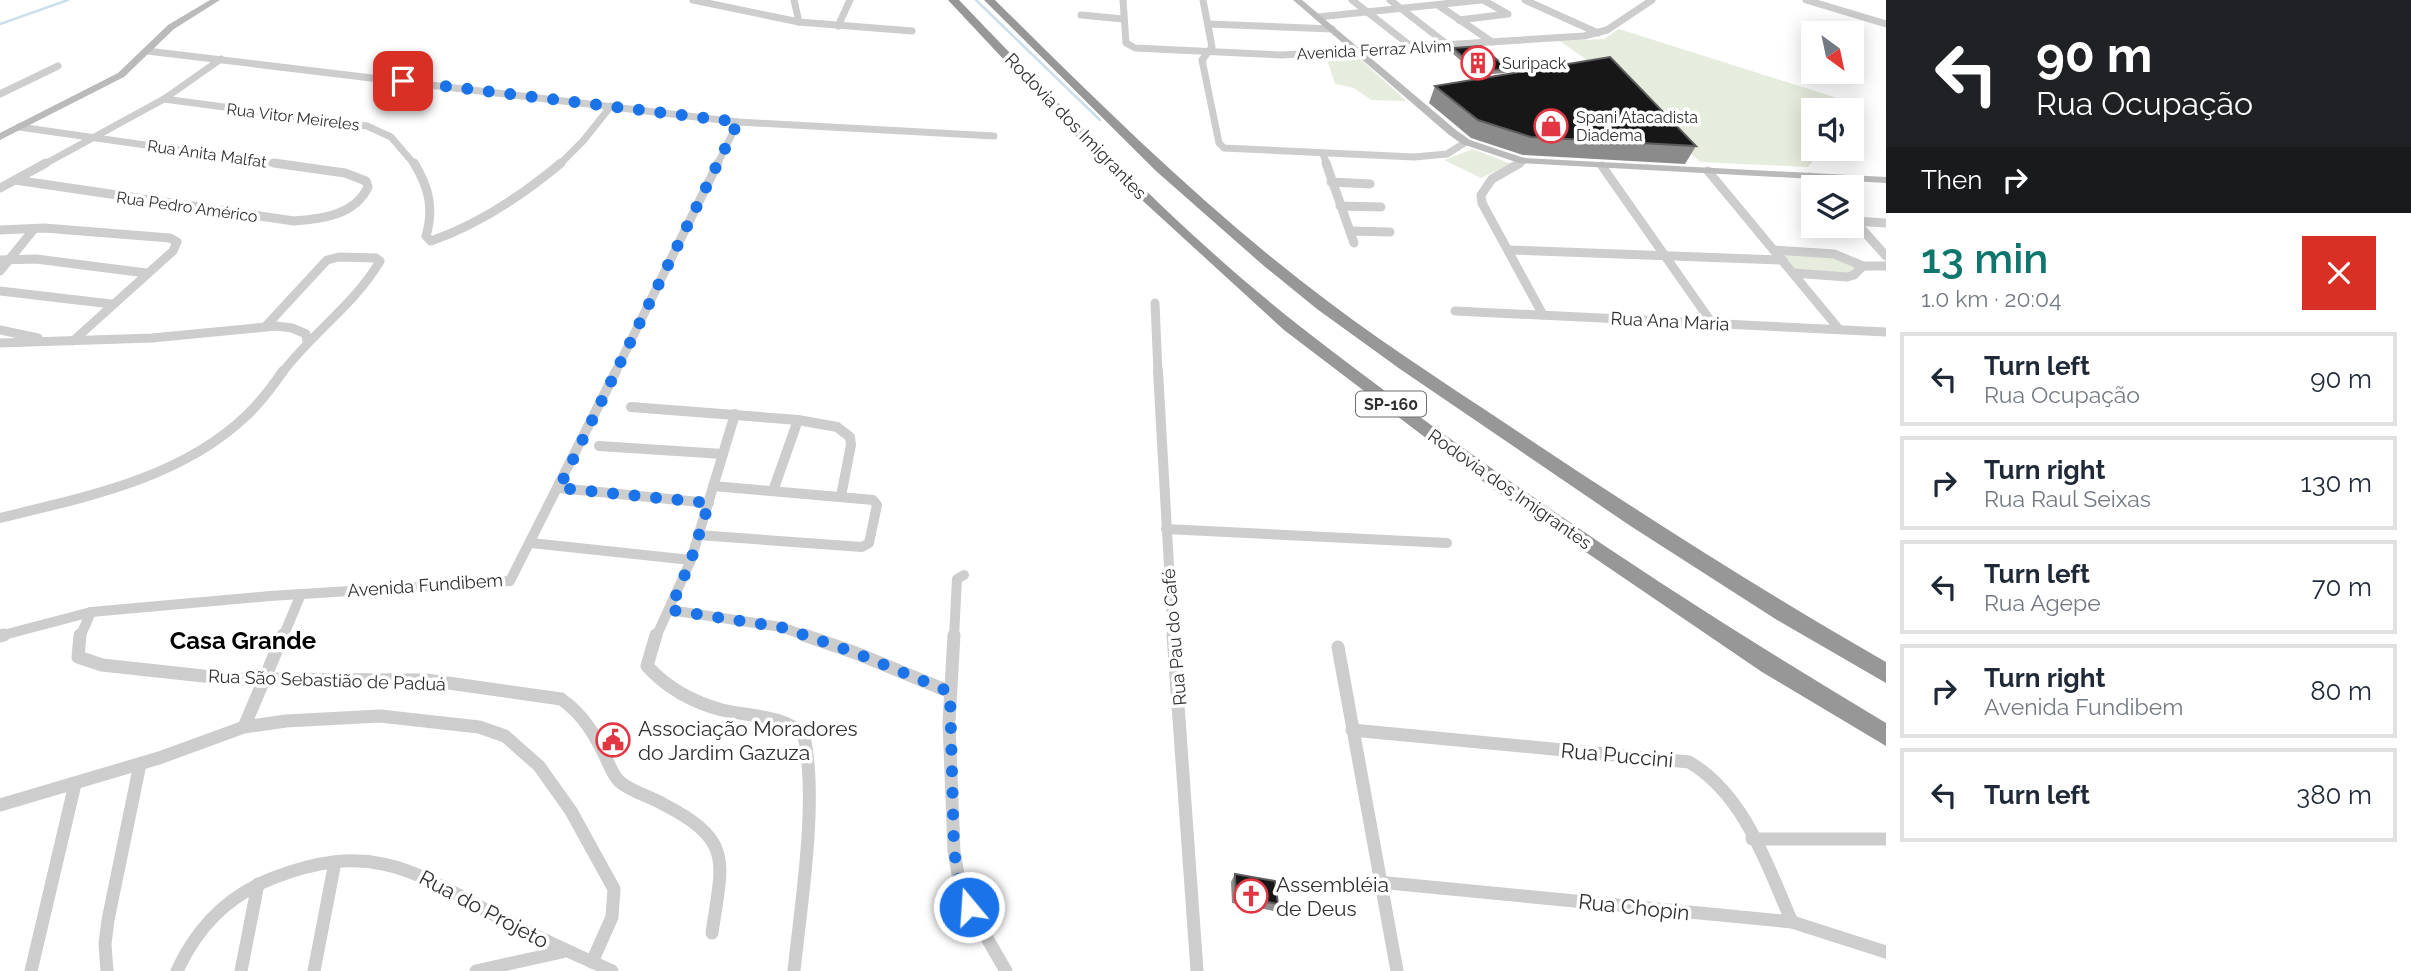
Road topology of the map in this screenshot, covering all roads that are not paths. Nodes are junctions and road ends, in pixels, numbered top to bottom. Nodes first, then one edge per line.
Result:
1 (216, 0) edge
2 (692, 0) edge
3 (794, 0) edge
4 (850, 0) edge
5 (953, 0) edge
6 (989, 0) edge
7 (1123, 0) edge
8 (1203, 0) edge
9 (1297, 0) edge
10 (1352, 0) edge
11 (1390, 0) edge
12 (1482, 0) edge
13 (1525, 0) edge
14 (1652, 0) edge
15 (1806, 0) edge
16 (1438, 5) junction
17 (1401, 9) junction
18 (1368, 12) junction
19 (1081, 15) dead end
20 (1318, 17) junction
21 (1123, 19) junction
22 (1459, 20) junction
23 (799, 22) junction
24 (1208, 24) junction
25 (1886, 24) edge
26 (838, 26) junction
27 (1332, 29) junction
28 (912, 31) dead end
29 (1598, 33) junction
30 (1492, 42) junction
31 (1448, 45) junction
32 (1412, 47) junction
33 (147, 51) junction
34 (1356, 51) junction
35 (1209, 52) junction
36 (221, 59) junction
37 (58, 66) dead end
38 (0, 94) edge
39 (164, 99) junction
40 (611, 106) junction
41 (738, 122) junction
42 (19, 128) junction
43 (995, 136) dead end
44 (0, 137) edge
45 (91, 138) junction
46 (1466, 142) junction
47 (1323, 154) junction
48 (1523, 161) junction
49 (1602, 166) junction
50 (1708, 171) junction
51 (1801, 176) edge
52 (1864, 179) edge
53 (15, 180) junction
54 (1886, 180) edge
55 (1331, 182) junction
56 (1370, 184) dead end
57 (0, 188) edge
58 (357, 203) joint
59 (1340, 206) junction
60 (1381, 207) dead end
61 (1864, 221) edge
62 (1886, 223) edge
63 (34, 229) junction
64 (0, 230) edge
65 (1350, 231) junction
66 (1390, 232) dead end
67 (1864, 232) edge
68 (1354, 243) dead end
69 (1508, 250) junction
70 (1774, 250) junction
71 (1666, 256) junction
72 (1886, 256) edge
73 (10, 258) junction
74 (0, 260) edge
75 (1783, 260) junction
76 (1863, 266) junction
77 (1886, 266) edge
78 (0, 271) edge
79 (146, 273) junction
80 (1793, 273) junction
81 (0, 291) edge
82 (1155, 303) dead end
83 (111, 304) junction
84 (1455, 311) dead end
85 (1543, 315) junction
86 (1712, 323) junction
87 (265, 327) junction
88 (1839, 329) junction
89 (0, 330) edge
90 (1886, 332) edge
91 (73, 341) junction
92 (58, 342) junction
93 (307, 342) junction
94 (0, 343) edge
95 (631, 407) dead end
96 (735, 414) junction
97 (798, 420) junction
98 (599, 446) dead end
99 (723, 454) junction
100 (713, 486) junction
101 (559, 488) junction
102 (773, 491) junction
103 (841, 496) junction
104 (709, 503) junction
105 (0, 518) edge
106 (1166, 529) junction
107 (698, 536) junction
108 (531, 543) junction
109 (1447, 543) dead end
110 (691, 560) junction
111 (964, 575) dead end
112 (301, 594) junction
113 (670, 610) junction
114 (91, 612) junction
115 (0, 636) edge
116 (1338, 647) dead end
117 (1886, 673) edge
118 (262, 680) junction
119 (950, 692) junction
120 (244, 727) junction
121 (1352, 730) junction
122 (1886, 735) edge
123 (140, 764) junction
124 (75, 784) junction
125 (0, 805) edge
126 (1752, 839) junction
127 (1886, 839) edge
128 (335, 862) junction
129 (1378, 882) junction
130 (258, 884) junction
131 (1792, 922) junction
132 (712, 933) dead end
133 (564, 951) junction
134 (1886, 952) edge
135 (592, 962) junction
136 (31, 971) edge
137 (107, 971) edge
138 (177, 971) edge
139 (241, 971) edge
140 (314, 971) edge
141 (476, 971) edge
142 (612, 971) edge
143 (794, 971) edge
144 (1006, 971) edge
145 (1197, 971) edge
146 (1396, 971) edge

1 - 33 main road
2 - 23 street
3 - 23 street
4 - 26 street
5 - 122 highway, Rodovia dos Imigrantes / SP-160
6 - 117 highway, Rodovia dos Imigrantes / SP-160
7 - 21 street
8 - 24 street
9 - 20 main road
10 - 18 street
11 - 17 street
12 - 16 street
12 - 22 street
13 - 29 street
14 - 29 street, Avenida Ferraz Alvim
15 - 25 street
16 - 17 street
16 - 22 street
17 - 18 street
17 - 31 street
18 - 20 street
18 - 32 street
19 - 21 street
20 - 27 main road
21 - 35 street, Avenida Ferraz Alvim
22 - 30 street
23 - 26 street
24 - 27 street
24 - 35 street
26 - 28 street
27 - 34 main road
29 - 30 street, Avenida Ferraz Alvim
30 - 31 street, Avenida Ferraz Alvim
31 - 32 street, Avenida Ferraz Alvim
32 - 34 street, Avenida Ferraz Alvim
33 - 36 street
33 - 42 main road
34 - 35 street, Avenida Ferraz Alvim
34 - 46 main road
35 - 47 street
36 - 39 street
36 - 40 street
37 - 38 street
39 - 40 street, Rua Vitor Meireles
39 - 45 street
40 - 41 street
41 - 43 street
41 - 101 street, Avenida Fundibem
42 - 44 main road
42 - 45 street, Rua Anita Malfat
45 - 53 street
45 - 58 street, Rua Anita Malfat
46 - 47 street
46 - 48 main road
47 - 55 street
48 - 49 main road
48 - 69 street
49 - 50 main road
49 - 71 street
50 - 51 main road
50 - 70 street
52 - 54 main road
53 - 57 street
53 - 58 street, Rua Pedro Américo
55 - 56 street
55 - 59 street
59 - 60 street
59 - 65 street
61 - 62 street
63 - 64 street
63 - 73 street
63 - 79 street
65 - 66 street
65 - 68 street
67 - 72 street
69 - 71 street
69 - 85 street
70 - 75 street
70 - 76 street
71 - 75 street
71 - 86 street
73 - 74 street
73 - 78 street
73 - 79 street
75 - 80 street
76 - 77 street
76 - 80 street
79 - 83 street
80 - 88 street
81 - 83 street
82 - 106 street, Rua Pau do Café
83 - 91 street
84 - 85 street, Rua Ana Maria
85 - 86 street, Rua Ana Maria
86 - 88 street, Rua Ana Maria
87 - 91 street
87 - 93 street
87 - 93 street
88 - 90 street, Rua Ana Maria
89 - 92 street
91 - 92 street
92 - 94 street
93 - 105 street
95 - 96 street
96 - 97 street
96 - 99 street
97 - 102 street
97 - 103 street
98 - 99 street
99 - 100 street
100 - 102 street
100 - 104 street
101 - 104 street
101 - 108 street, Avenida Fundibem
102 - 103 street
103 - 107 street
104 - 107 street
106 - 109 street
106 - 145 street, Rua Pau do Café
107 - 110 street
108 - 110 street
108 - 112 street, Avenida Fundibem
110 - 113 street
111 - 119 street
112 - 114 street, Avenida Fundibem
112 - 118 street
113 - 119 street
113 - 143 street
114 - 115 street, Avenida Fundibem
114 - 118 street, Rua São Sebastião de Paduá
116 - 121 street
118 - 120 street
118 - 132 street, Rua São Sebastião de Paduá
119 - 144 street
120 - 123 street
120 - 135 street
121 - 126 street, Rua Puccini
121 - 129 street
123 - 124 street
123 - 137 street
124 - 125 street
124 - 136 street
126 - 127 street
126 - 131 street, Rua Puccini
128 - 130 street, Rua do Projeto
128 - 133 street, Rua do Projeto
128 - 140 street
129 - 131 street, Rua Chopin
129 - 146 street
130 - 138 street, Rua do Projeto
130 - 139 street
131 - 134 street, Rua Chopin
133 - 135 street, Rua do Projeto
133 - 141 street
135 - 142 street, Rua do Projeto

